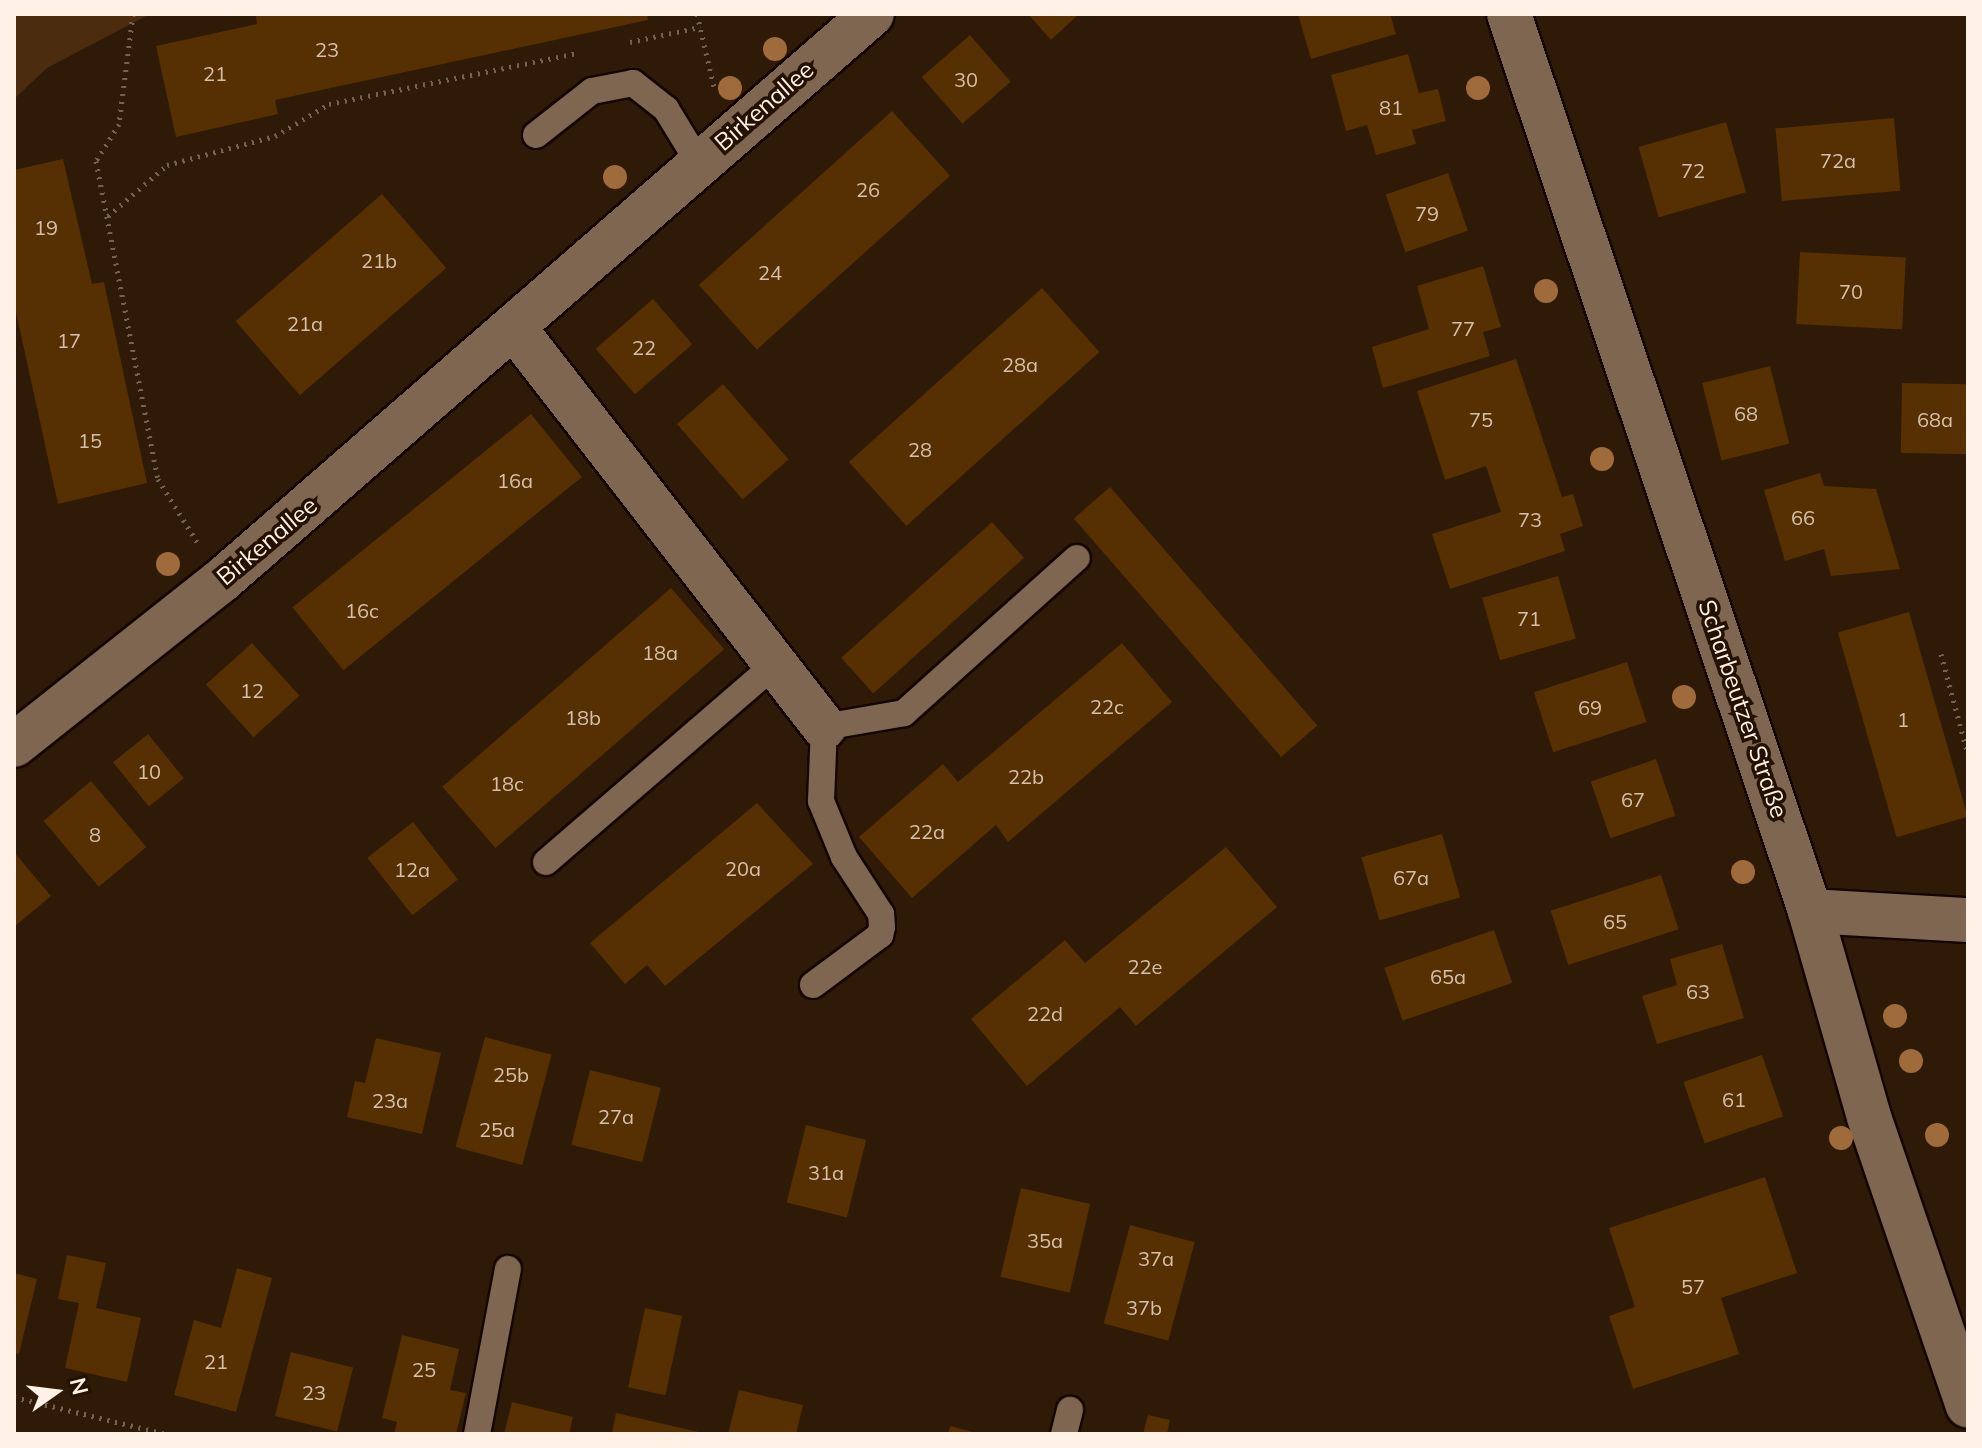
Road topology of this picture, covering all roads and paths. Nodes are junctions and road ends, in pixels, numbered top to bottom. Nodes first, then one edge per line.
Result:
1 (133, 14) edge
2 (697, 14) edge
3 (872, 14) edge
4 (1509, 14) edge
5 (700, 27) junction
6 (622, 43) dead end
7 (592, 50) dead end
8 (536, 135) dead end
9 (712, 151) junction
10 (108, 216) junction
11 (515, 329) junction
12 (1077, 558) dead end
13 (221, 581) junction
14 (1941, 654) dead end
15 (775, 664) junction
16 (824, 727) junction
17 (14, 745) edge
18 (1968, 755) edge
19 (546, 862) dead end
20 (1810, 911) junction
21 (1968, 920) edge
22 (813, 985) dead end
23 (508, 1269) dead end
24 (14, 1397) edge
25 (1968, 1406) edge
26 (166, 1434) edge
27 (477, 1434) edge

1 - 10 path
2 - 5 path
3 - 9 street, Birkenallee
4 - 20 street, Scharbeutzer Straße
5 - 6 path
5 - 9 path
7 - 10 path
8 - 9 lane
9 - 11 street, Birkenallee
10 - 13 path
11 - 13 street, Birkenallee
11 - 15 street
12 - 16 lane
13 - 17 street, Birkenallee
14 - 18 path
15 - 16 street
15 - 19 lane
16 - 22 lane
20 - 21 street
20 - 25 street, Scharbeutzer Straße
23 - 27 lane
24 - 26 path

